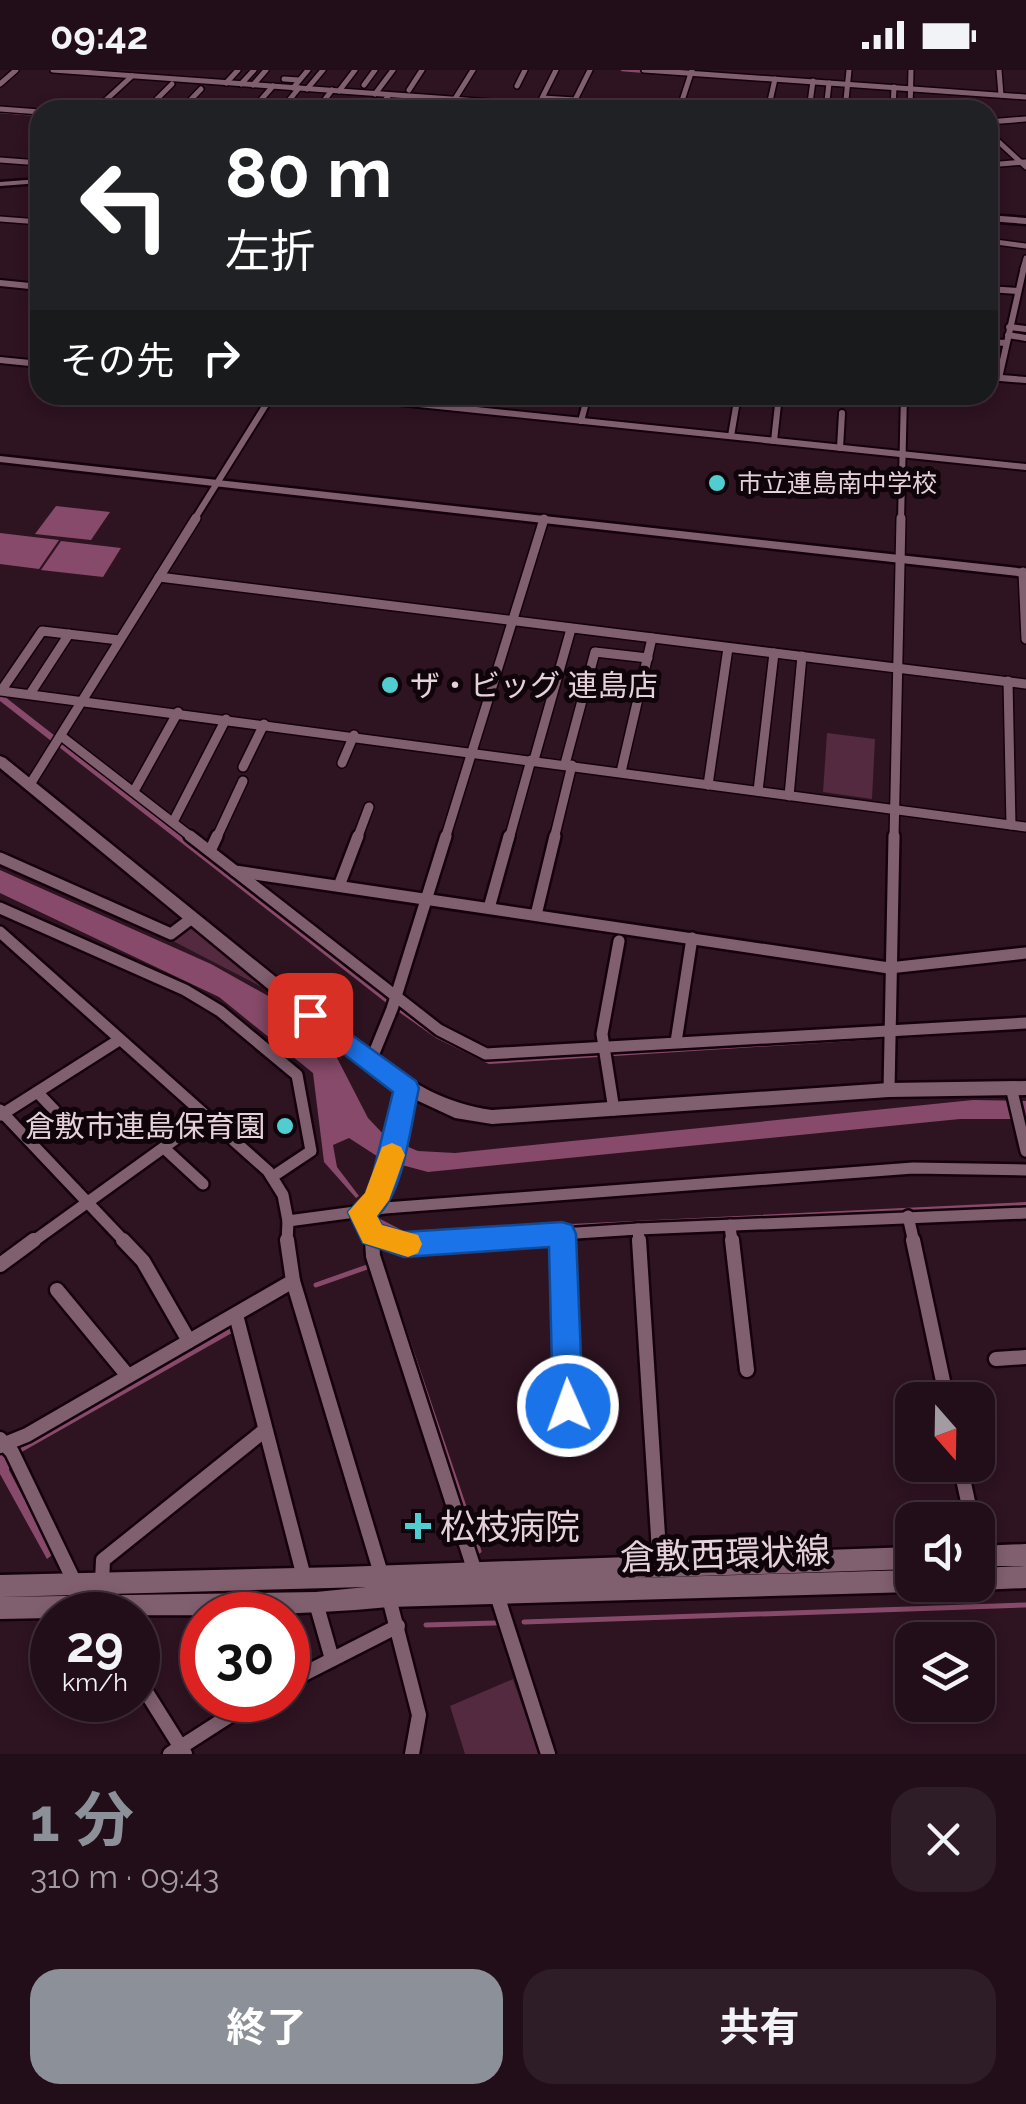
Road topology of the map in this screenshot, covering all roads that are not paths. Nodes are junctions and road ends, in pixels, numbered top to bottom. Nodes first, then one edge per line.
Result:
1 (16, 70) edge
2 (53, 70) edge
3 (145, 70) edge
4 (174, 70) edge
5 (206, 70) edge
6 (238, 70) edge
7 (254, 70) edge
8 (266, 70) edge
9 (308, 70) edge
10 (323, 70) edge
11 (355, 70) edge
12 (375, 70) edge
13 (393, 70) edge
14 (422, 70) edge
15 (473, 70) edge
16 (526, 70) edge
17 (556, 70) edge
18 (590, 70) edge
19 (644, 70) edge
20 (850, 70) edge
21 (911, 70) edge
22 (999, 70) edge
23 (76, 71) edge
24 (102, 72) edge
25 (707, 72) edge
26 (691, 73) edge
27 (749, 74) edge
28 (135, 76) junction
29 (165, 78) junction
30 (284, 79) dead end
31 (196, 80) junction
32 (775, 80) junction
33 (813, 82) junction
34 (226, 83) junction
35 (829, 83) junction
36 (0, 84) edge
37 (172, 84) dead end
38 (241, 84) junction
39 (253, 85) junction
40 (297, 85) junction
41 (364, 85) dead end
42 (847, 85) junction
43 (273, 86) junction
44 (517, 86) dead end
45 (894, 88) junction
46 (201, 89) dead end
47 (308, 89) junction
48 (910, 89) junction
49 (409, 90) dead end
50 (335, 91) junction
51 (376, 94) junction
52 (389, 94) junction
53 (1001, 95) junction
54 (419, 96) junction
55 (1026, 97) edge
56 (454, 99) junction
57 (107, 100) edge
58 (156, 100) edge
59 (191, 100) edge
60 (261, 100) edge
61 (287, 100) edge
62 (326, 100) edge
63 (385, 100) edge
64 (416, 100) edge
65 (465, 100) edge
66 (682, 100) edge
67 (770, 100) edge
68 (810, 100) edge
69 (827, 100) edge
70 (846, 100) edge
71 (893, 100) edge
72 (910, 100) edge
73 (0, 109) edge
74 (30, 111) edge
75 (1026, 119) edge
76 (998, 121) edge
77 (998, 141) edge
78 (0, 160) edge
79 (30, 162) edge
80 (1024, 163) edge
81 (998, 164) edge
82 (30, 181) edge
83 (0, 184) edge
84 (0, 218) edge
85 (998, 219) edge
86 (30, 221) edge
87 (1026, 221) edge
88 (998, 242) edge
89 (1026, 246) edge
90 (1026, 258) edge
91 (0, 283) edge
92 (30, 286) edge
93 (998, 290) edge
94 (1018, 291) junction
95 (1015, 303) junction
96 (1026, 304) edge
97 (1026, 329) edge
98 (1008, 335) junction
99 (998, 338) edge
100 (1026, 338) edge
101 (0, 360) edge
102 (30, 363) edge
103 (1000, 378) joint
104 (1026, 380) edge
105 (266, 405) edge
106 (434, 405) edge
107 (585, 405) edge
108 (736, 405) edge
109 (778, 405) edge
110 (904, 405) edge
111 (444, 407) joint
112 (842, 414) dead end
113 (580, 421) junction
114 (731, 436) junction
115 (774, 441) junction
116 (840, 448) junction
117 (902, 454) junction
118 (0, 459) edge
119 (1026, 467) edge
120 (219, 482) junction
121 (544, 519) junction
122 (899, 558) junction
123 (1025, 573) edge
124 (159, 577) junction
125 (514, 620) junction
126 (571, 628) junction
127 (69, 634) junction
128 (652, 638) junction
129 (1026, 639) edge
130 (120, 640) junction
131 (728, 648) junction
132 (774, 653) junction
133 (802, 656) junction
134 (648, 658) junction
135 (897, 668) junction
136 (1008, 681) junction
137 (1026, 684) edge
138 (30, 694) junction
139 (83, 700) junction
140 (178, 712) junction
141 (226, 719) junction
142 (264, 724) junction
143 (354, 736) junction
144 (59, 740) junction
145 (474, 752) junction
146 (532, 760) junction
147 (0, 761) edge
148 (342, 763) dead end
149 (568, 765) junction
150 (243, 768) dead end
151 (621, 772) junction
152 (243, 781) dead end
153 (708, 785) junction
154 (29, 786) junction
155 (134, 791) junction
156 (758, 792) junction
157 (789, 796) junction
158 (368, 807) dead end
159 (894, 810) junction
160 (173, 822) junction
161 (1011, 825) junction
162 (1026, 827) edge
163 (210, 851) junction
164 (0, 858) edge
165 (236, 871) junction
166 (338, 886) junction
167 (426, 898) junction
168 (0, 908) edge
169 (489, 908) junction
170 (536, 916) junction
171 (192, 918) junction
172 (0, 932) edge
173 (692, 938) junction
174 (619, 941) dead end
175 (1026, 954) edge
176 (890, 968) junction
177 (394, 1002) junction
178 (1026, 1023) edge
179 (891, 1034) junction
180 (118, 1040) junction
181 (676, 1042) junction
182 (606, 1051) junction
183 (370, 1063) junction
184 (407, 1088) junction
185 (1016, 1089) edge
186 (889, 1090) junction
187 (38, 1093) junction
188 (614, 1110) junction
189 (1, 1113) edge
190 (206, 1117) junction
191 (80, 1137) dead end
192 (164, 1148) junction
193 (1026, 1151) edge
194 (1026, 1170) edge
195 (272, 1176) junction
196 (203, 1184) dead end
197 (88, 1202) junction
198 (361, 1212) junction
199 (1026, 1213) edge
200 (908, 1216) junction
201 (288, 1221) junction
202 (730, 1225) junction
203 (638, 1229) junction
204 (372, 1234) junction
205 (562, 1234) junction
206 (0, 1264) edge
207 (293, 1281) junction
208 (57, 1290) dead end
209 (236, 1315) junction
210 (189, 1341) junction
211 (1026, 1357) edge
212 (996, 1359) dead end
213 (747, 1370) dead end
214 (128, 1376) junction
215 (942, 1382) edge
216 (265, 1430) junction
217 (569, 1441) dead end
218 (2, 1443) edge
219 (995, 1554) edge
220 (1026, 1555) edge
221 (895, 1559) edge
222 (475, 1572) junction
223 (661, 1577) junction
224 (1026, 1578) edge
225 (995, 1579) edge
226 (895, 1581) edge
227 (305, 1582) junction
228 (102, 1584) junction
229 (76, 1585) junction
230 (0, 1586) edge
231 (386, 1586) junction
232 (81, 1592) edge
233 (496, 1594) junction
234 (316, 1603) junction
235 (160, 1608) edge
236 (30, 1609) edge
237 (0, 1612) edge
238 (398, 1626) junction
239 (332, 1659) junction
240 (310, 1670) edge
241 (160, 1719) edge
242 (221, 1722) edge
243 (178, 1751) edge
244 (412, 1754) edge
245 (548, 1754) edge

1 - 36 street
2 - 23 street
3 - 28 street
4 - 29 street
5 - 31 street
6 - 34 street
7 - 38 street
8 - 39 street
9 - 40 street
10 - 47 street
11 - 50 street
12 - 41 street
13 - 51 street
14 - 49 street
15 - 56 street
16 - 44 street
17 - 18 street
19 - 26 street
20 - 42 street
21 - 48 street
22 - 53 street
23 - 24 street
24 - 28 street
25 - 26 street
25 - 27 street
26 - 66 street
27 - 32 street
28 - 29 street
28 - 57 street
29 - 31 street
30 - 40 street
31 - 34 street
32 - 33 street
32 - 67 street
33 - 35 street
33 - 68 street
34 - 38 street
35 - 42 street
35 - 69 street
37 - 58 street
38 - 39 street
39 - 43 street
40 - 43 street
40 - 47 street
40 - 61 street
42 - 45 street
42 - 70 street
43 - 60 street
45 - 48 street
45 - 71 street
46 - 59 street
47 - 50 street
48 - 53 street
48 - 72 street
50 - 51 street
50 - 62 street
51 - 52 street
52 - 54 street
52 - 63 street
53 - 55 street
54 - 56 street
54 - 64 street
56 - 65 street
73 - 74 street
75 - 76 street
77 - 80 street
78 - 79 street
80 - 81 street
82 - 83 street
84 - 86 street
85 - 87 street
88 - 89 street
90 - 94 street
91 - 92 street
93 - 94 street
94 - 95 street
95 - 96 street
95 - 98 street
97 - 98 street
98 - 99 street
98 - 100 street
98 - 103 street
101 - 102 street
103 - 104 street
105 - 120 street
106 - 111 street
107 - 113 street
108 - 114 street
109 - 115 street
110 - 117 street
111 - 113 street
112 - 116 street
113 - 114 street
114 - 115 street
115 - 116 street
116 - 117 street
117 - 119 street
117 - 122 street
118 - 120 street
120 - 121 street
120 - 124 street
121 - 122 street
121 - 125 street
122 - 123 street
122 - 135 street
123 - 129 street
124 - 125 street
124 - 130 street
125 - 126 street
125 - 145 street
126 - 128 street
126 - 146 street
127 - 130 street
127 - 138 street
127 - 138 street
128 - 131 street
128 - 134 street
130 - 139 street
131 - 132 street
131 - 153 street
132 - 133 street
132 - 156 street
133 - 135 street
133 - 157 street
134 - 149 street
134 - 151 street
135 - 136 street
135 - 159 street
136 - 137 street
136 - 161 street
138 - 139 street
139 - 140 street
139 - 144 street
140 - 141 street
140 - 155 street
141 - 142 street
141 - 160 street
142 - 143 street
142 - 150 street
143 - 145 street
143 - 148 street
144 - 154 street
144 - 155 street
145 - 146 street
145 - 167 street
146 - 149 street
146 - 169 street
147 - 154 street
149 - 151 street
149 - 170 street
151 - 153 street
152 - 163 street
153 - 156 street
154 - 171 street
155 - 160 street
156 - 157 street
157 - 159 street
158 - 166 street
159 - 161 street
159 - 176 street
160 - 163 street
161 - 162 street
163 - 165 street
164 - 171 street
165 - 166 street
165 - 177 street
166 - 167 street
167 - 169 street
167 - 177 street
168 - 195 street
169 - 170 street
170 - 173 street
171 - 183 street
172 - 180 street
173 - 176 street
173 - 181 street
174 - 182 street
175 - 176 street
176 - 179 street
177 - 182 street
177 - 183 street
178 - 179 street
179 - 181 street
179 - 186 street
180 - 187 street
180 - 190 street
181 - 182 street
182 - 188 street
183 - 184 street
184 - 188 street
184 - 198 street
185 - 186 street
185 - 193 street
186 - 188 street
187 - 189 street
187 - 191 street
189 - 197 street
190 - 192 street
190 - 195 street
192 - 196 street
192 - 197 street
194 - 198 street
195 - 201 street
197 - 206 street
197 - 210 street
198 - 201 street
198 - 204 street
199 - 200 street
200 - 202 street
200 - 215 street
201 - 207 street
202 - 203 street
202 - 213 street
203 - 205 street
203 - 223 street
204 - 205 street
204 - 222 street
205 - 217 street
207 - 209 street
207 - 231 street
208 - 214 street
209 - 210 street
209 - 216 street
210 - 214 street
211 - 212 street
214 - 218 street
216 - 227 street
216 - 228 street
218 - 229 street
219 - 220 street
221 - 223 street, 倉敷西環状線
222 - 223 street, 倉敷西環状線
222 - 231 street, 倉敷西環状線
223 - 226 street, 倉敷西環状線
223 - 233 street, 倉敷西環状線
224 - 225 street
227 - 228 street, 倉敷西環状線
227 - 231 street, 倉敷西環状線
228 - 229 street, 倉敷西環状線
229 - 230 street, 倉敷西環状線
229 - 232 street
231 - 233 street, 倉敷西環状線
231 - 234 street, 倉敷西環状線
231 - 238 street
233 - 245 street
234 - 235 street, 倉敷西環状線
234 - 239 street
236 - 237 street, 倉敷西環状線
238 - 239 street
238 - 244 street
239 - 240 street
241 - 243 street
242 - 243 street

